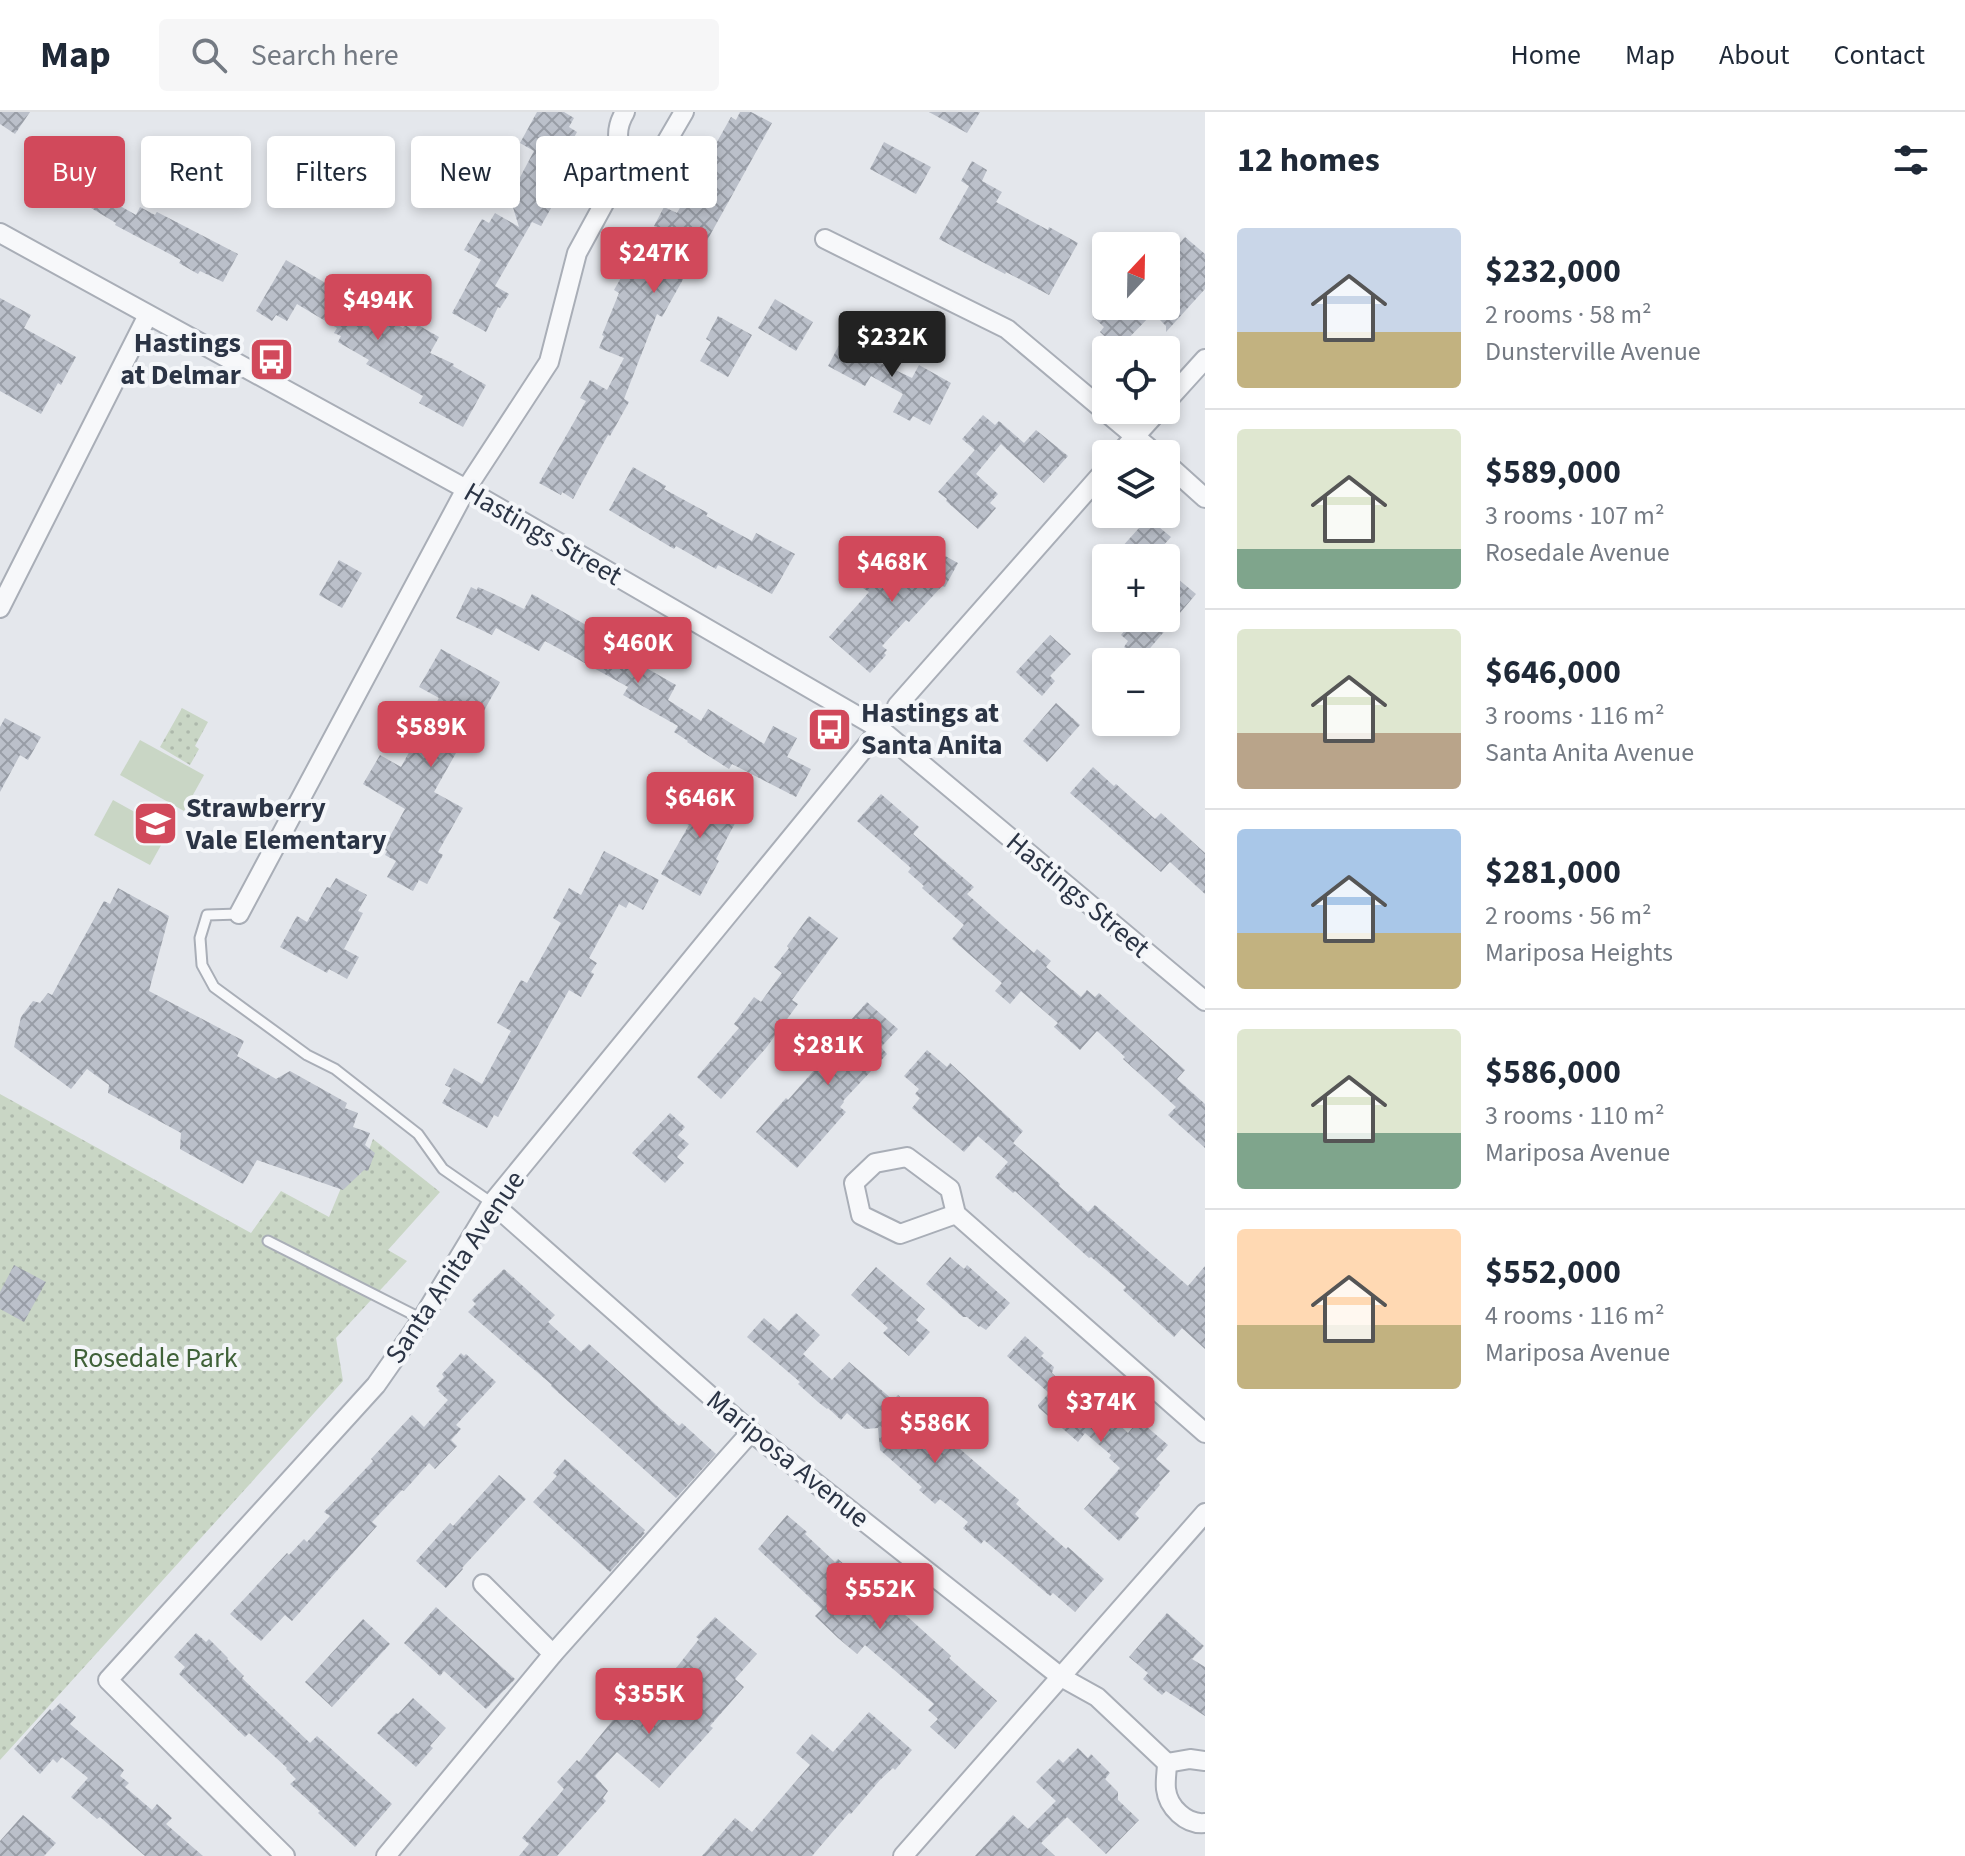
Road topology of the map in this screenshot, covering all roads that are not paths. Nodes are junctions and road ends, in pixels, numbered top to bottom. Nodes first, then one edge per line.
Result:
1 (625, 112) edge
2 (684, 112) edge
3 (617, 136) edge
4 (670, 136) edge
5 (602, 208) edge
6 (0, 233) edge
7 (825, 239) dead end
8 (148, 315) junction
9 (1205, 359) edge
10 (1180, 387) edge
11 (1147, 424) edge
12 (1136, 436) junction
13 (1132, 440) edge
14 (1140, 440) edge
15 (1180, 476) edge
16 (1092, 485) edge
17 (466, 489) junction
18 (1205, 498) edge
19 (0, 608) edge
20 (897, 706) dead end
21 (880, 729) junction
22 (239, 914) joint
23 (1205, 1001) edge
24 (492, 1203) junction
25 (956, 1214) junction
26 (268, 1241) dead end
27 (422, 1319) junction
28 (751, 1432) junction
29 (1205, 1433) edge
30 (1205, 1513) edge
31 (483, 1584) dead end
32 (553, 1654) junction
33 (1061, 1677) junction
34 (1205, 1761) edge
35 (1167, 1763) junction
36 (1205, 1823) edge
37 (276, 1853) edge
38 (386, 1856) edge
39 (903, 1856) edge

1 - 3 street
2 - 4 street
5 - 17 street
6 - 8 street, Hastings Street
7 - 12 street
8 - 17 street, Hastings Street
8 - 19 street
9 - 10 street
11 - 12 street
12 - 13 street
12 - 14 street
15 - 18 street
16 - 20 street
17 - 21 street, Hastings Street
17 - 22 street
21 - 23 street, Hastings Street
21 - 24 street, Santa Anita Avenue
22 - 24 lane
24 - 27 street, Santa Anita Avenue
24 - 28 street, Mariposa Avenue
25 - 25 street
25 - 29 street
26 - 27 lane
27 - 37 street, Santa Anita Avenue
28 - 32 street
28 - 33 street, Mariposa Avenue
30 - 33 street
31 - 32 street
32 - 38 street
33 - 35 street, Mariposa Avenue
33 - 39 street
34 - 35 street
35 - 36 street

